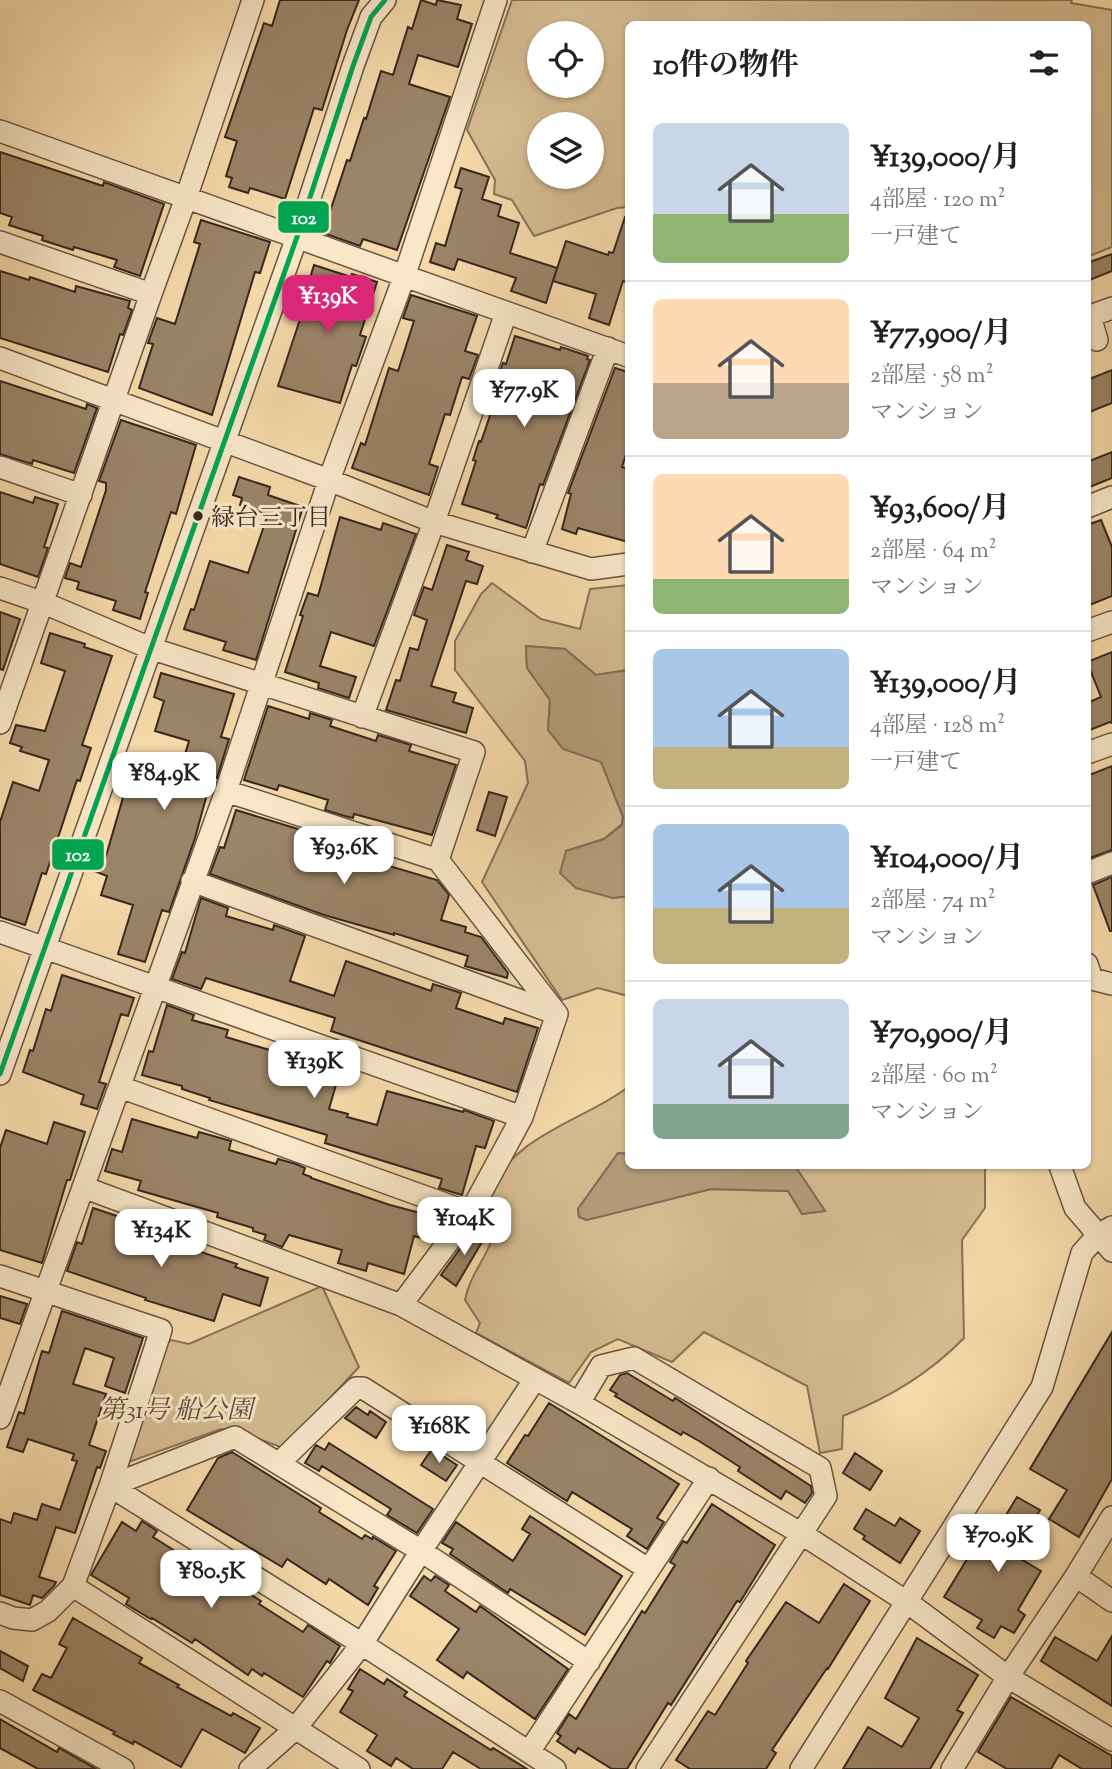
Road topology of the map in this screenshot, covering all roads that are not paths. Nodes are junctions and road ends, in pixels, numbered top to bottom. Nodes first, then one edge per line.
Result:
1 (253, 0) edge
2 (385, 0) edge
3 (496, 0) edge
4 (0, 131) edge
5 (186, 198) junction
6 (297, 237) junction
7 (0, 242) edge
8 (404, 278) junction
9 (150, 294) junction
10 (1112, 308) edge
11 (506, 313) junction
12 (1091, 316) edge
13 (1091, 319) edge
14 (1099, 340) edge
15 (608, 348) junction
16 (625, 355) edge
17 (0, 358) edge
18 (115, 401) junction
19 (224, 440) junction
20 (0, 467) edge
21 (329, 480) junction
22 (81, 495) junction
23 (1112, 497) edge
24 (1091, 505) edge
25 (434, 522) junction
26 (532, 552) junction
27 (625, 564) edge
28 (0, 588) edge
29 (44, 603) junction
30 (1112, 622) edge
31 (1091, 630) edge
32 (150, 648) junction
33 (261, 683) junction
34 (2, 711) edge
35 (362, 717) junction
36 (1112, 744) edge
37 (1091, 752) edge
38 (226, 791) junction
39 (438, 860) junction
40 (1112, 863) edge
41 (1091, 871) edge
42 (192, 881) junction
43 (0, 932) edge
44 (44, 948) junction
45 (1091, 976) edge
46 (1112, 985) edge
47 (155, 988) junction
48 (557, 1014) junction
49 (0, 1074) edge
50 (120, 1087) junction
51 (522, 1117) junction
52 (1061, 1169) edge
53 (83, 1187) junction
54 (470, 1213) junction
55 (1107, 1238) edge
56 (0, 1276) edge
57 (45, 1292) junction
58 (401, 1305) junction
59 (535, 1379) junction
60 (579, 1403) junction
61 (0, 1418) edge
62 (481, 1462) junction
63 (279, 1464) junction
64 (709, 1478) junction
65 (110, 1486) junction
66 (1112, 1517) edge
67 (802, 1534) junction
68 (421, 1551) junction
69 (648, 1569) junction
70 (1076, 1576) junction
71 (73, 1586) junction
72 (1112, 1601) edge
73 (907, 1602) junction
74 (0, 1614) edge
75 (362, 1644) junction
76 (589, 1662) junction
77 (1008, 1677) junction
78 (0, 1701) edge
79 (295, 1729) junction
80 (1112, 1740) edge
81 (529, 1752) junction
82 (956, 1768) edge
83 (123, 1769) edge
84 (250, 1769) edge
85 (359, 1769) edge
86 (555, 1769) edge
87 (647, 1769) edge
88 (801, 1769) edge

1 - 5 street
2 - 6 street
3 - 8 street
4 - 5 street
5 - 6 street
5 - 9 street
6 - 8 street
6 - 19 street
7 - 9 street
8 - 11 street
8 - 21 street
9 - 18 street
10 - 12 street
11 - 15 street
11 - 25 street
13 - 14 street
15 - 16 street
15 - 26 street
17 - 18 street
18 - 19 street
18 - 22 street
19 - 21 street
19 - 32 street
20 - 22 street
21 - 25 street
21 - 33 street
22 - 29 street
23 - 24 street
25 - 26 street
25 - 35 street
26 - 27 street
28 - 29 street
29 - 32 street
29 - 34 street
30 - 31 street
32 - 33 street
32 - 44 street
33 - 35 street
33 - 38 street
35 - 39 street
36 - 37 street
38 - 39 street
38 - 42 street
39 - 48 street
40 - 41 street
42 - 47 street
42 - 48 street
43 - 44 street
44 - 47 street
44 - 49 street
45 - 46 street
47 - 50 street
47 - 51 street
48 - 51 street
50 - 53 street
50 - 54 street
51 - 54 street
52 - 55 street
53 - 57 street
53 - 58 street
54 - 58 street
55 - 73 street
56 - 57 street
57 - 61 street
57 - 65 street
58 - 59 street
59 - 60 street
59 - 62 street
60 - 64 street
60 - 67 street
62 - 63 street
62 - 68 street
62 - 69 street
63 - 65 street
63 - 68 street
64 - 67 street
64 - 69 street
65 - 71 street
65 - 75 street
66 - 70 street
67 - 73 street
67 - 87 street
68 - 75 street
68 - 76 street
69 - 76 street
70 - 72 street
70 - 77 street
71 - 74 street
71 - 79 street
73 - 77 street
73 - 88 street
75 - 79 street
75 - 81 street
76 - 81 street
77 - 80 street
77 - 82 street
78 - 83 street
79 - 84 street
79 - 85 street
81 - 86 street

